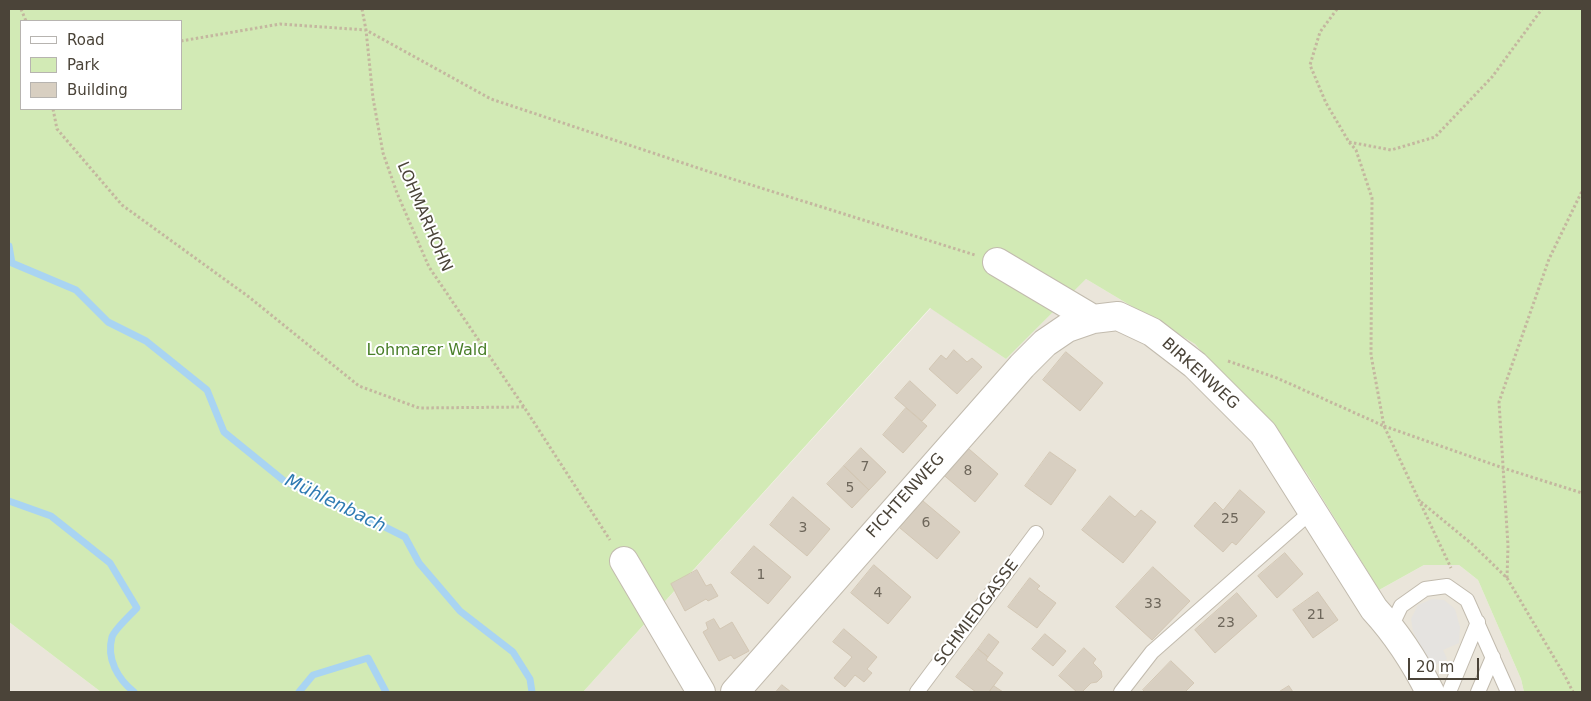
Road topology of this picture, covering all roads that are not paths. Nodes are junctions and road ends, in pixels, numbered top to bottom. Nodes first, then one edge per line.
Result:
1 (997, 262) road end
2 (1093, 319) junction
3 (1313, 510) junction
4 (1036, 533) dead end
5 (624, 561) road end
6 (1478, 622) junction
7 (1391, 627) junction
8 (1493, 656) junction
9 (1506, 690) edge
10 (701, 692) edge
11 (735, 692) edge
12 (917, 692) edge
13 (1121, 692) edge
14 (1430, 692) edge
15 (1450, 692) edge
16 (1478, 692) edge

1 - 2 street
2 - 3 street, BIRKENWEG
2 - 11 street, FICHTENWEG
3 - 7 street, BIRKENWEG
3 - 13 lane
4 - 12 lane, SCHMIEDGASSE
5 - 10 street
6 - 7 lane
6 - 8 lane
6 - 15 lane
7 - 14 street, BIRKENWEG
8 - 9 lane
8 - 16 lane

